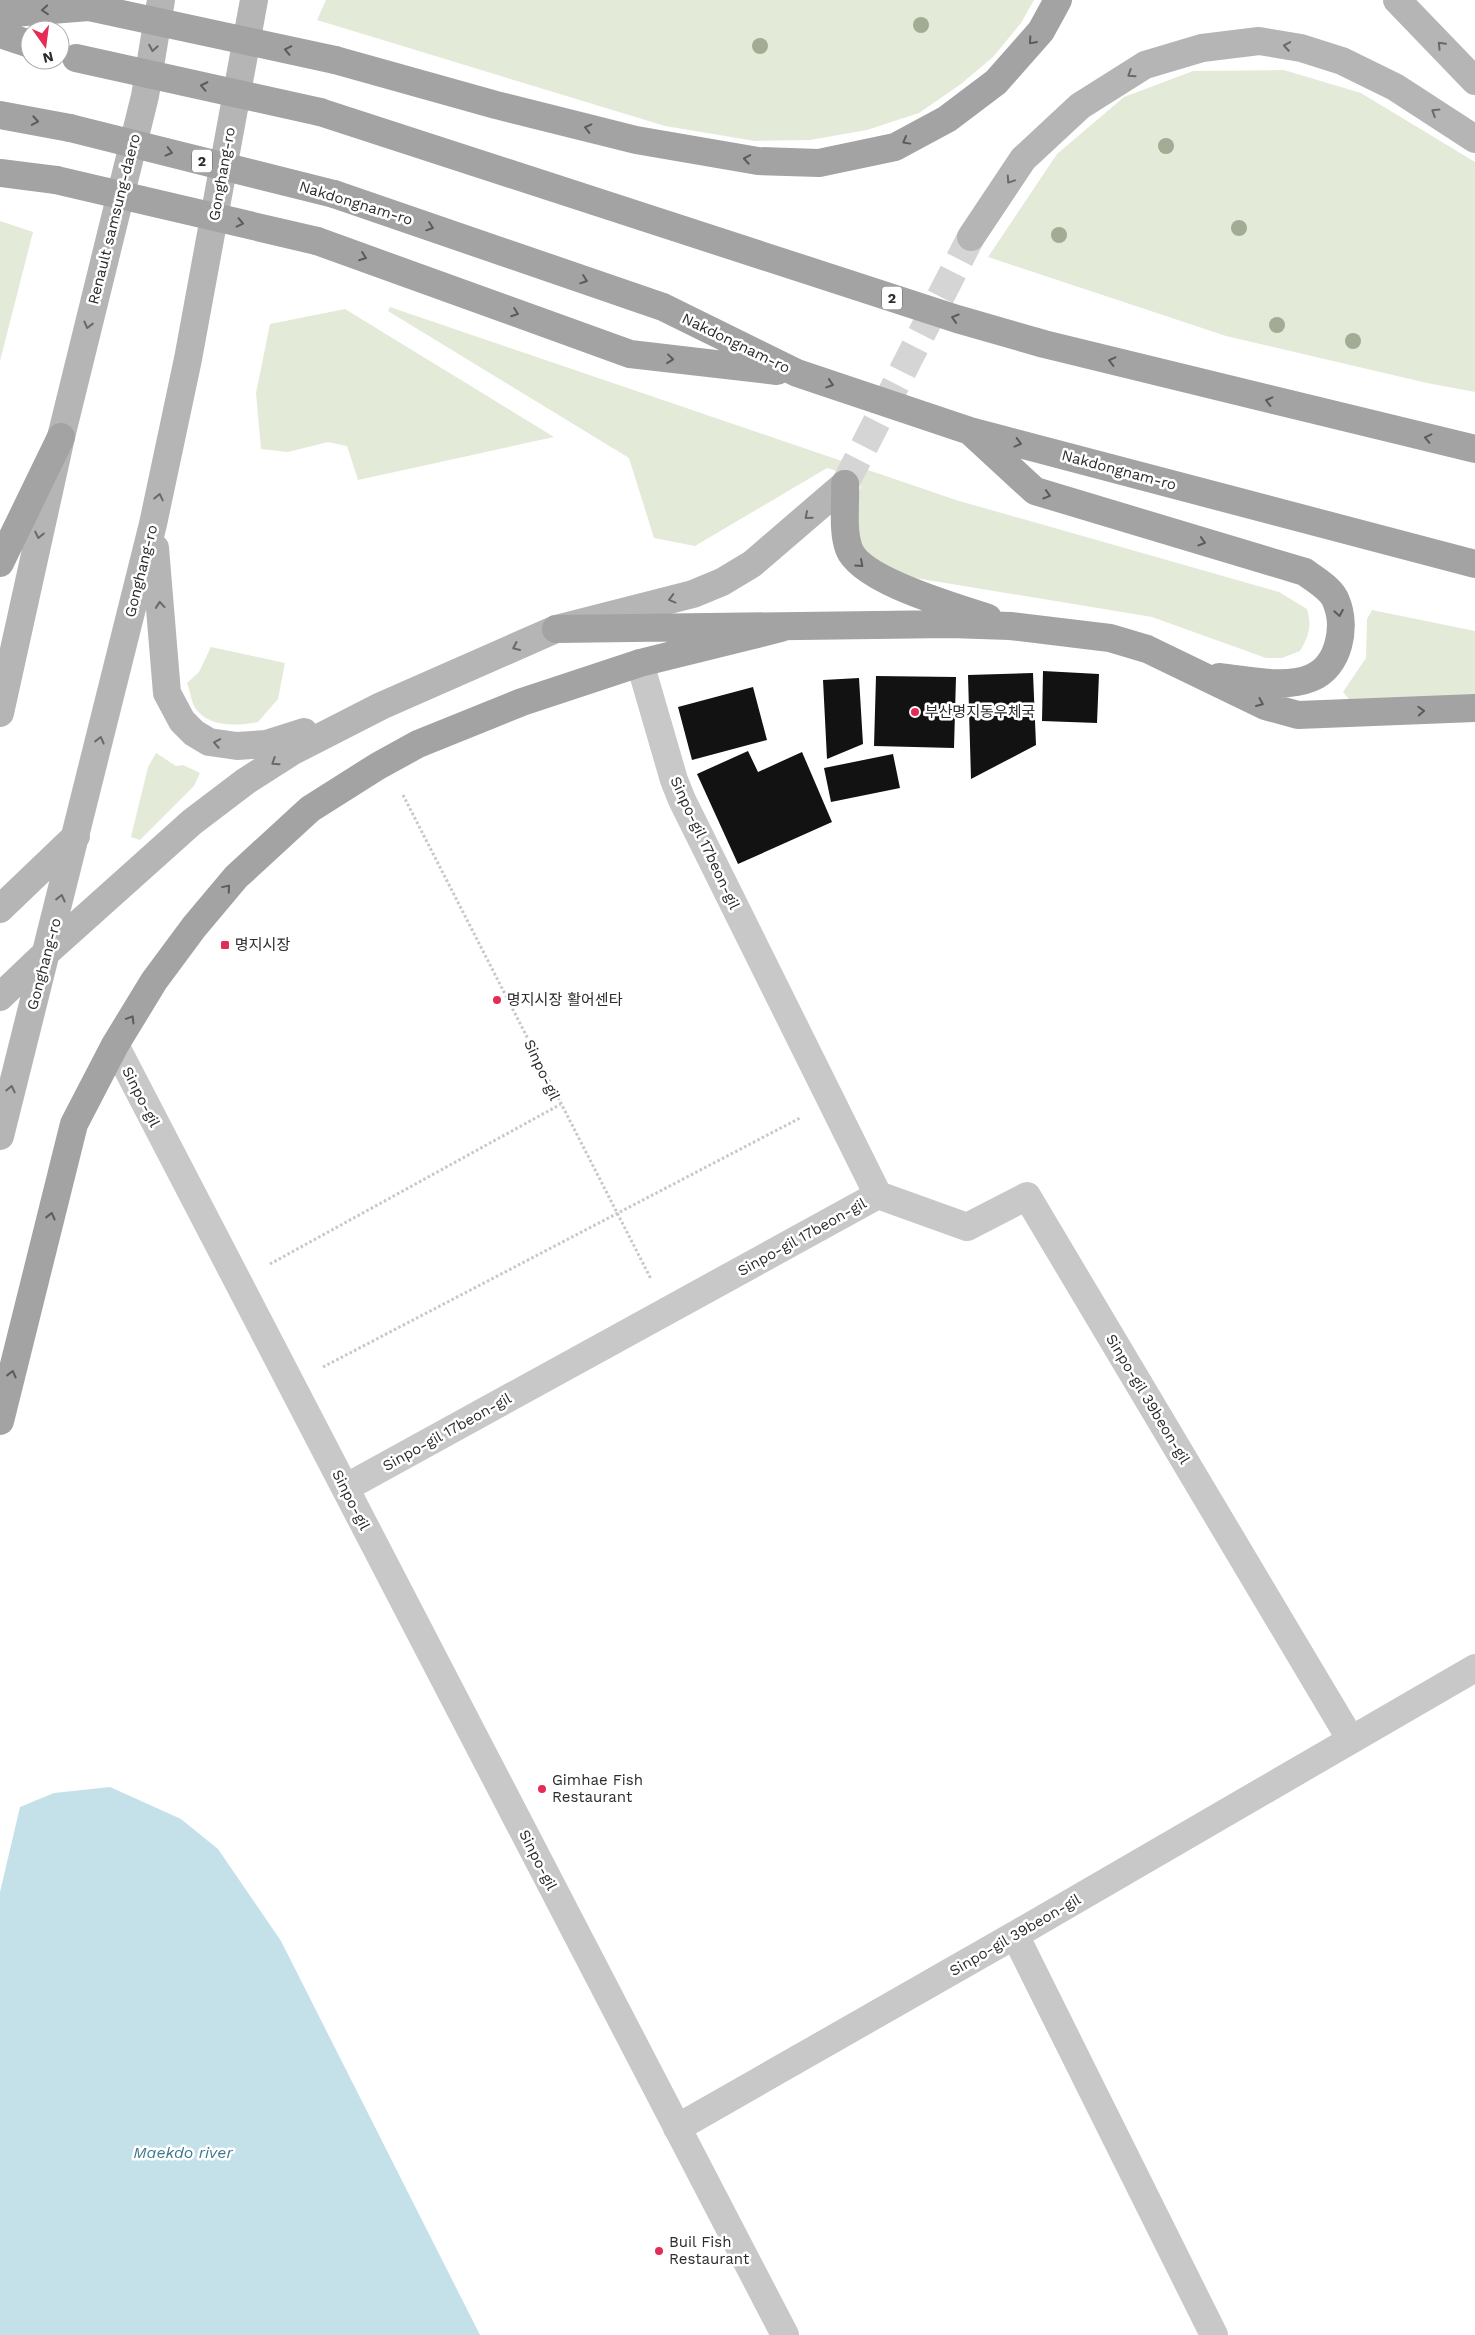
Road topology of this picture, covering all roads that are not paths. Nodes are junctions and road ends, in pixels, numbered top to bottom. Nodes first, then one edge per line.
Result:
1 (161, 0) edge
2 (254, 0) edge
3 (1058, 0) edge
4 (1397, 0) edge
5 (0, 14) edge
6 (0, 34) edge
7 (20, 41) edge
8 (70, 56) edge
9 (1475, 80) edge
10 (0, 115) edge
11 (1475, 139) edge
12 (0, 173) edge
13 (971, 237) tunnel mouth
14 (797, 373) junction
15 (970, 431) junction
16 (61, 436) junction
17 (1475, 449) edge
18 (153, 524) junction
19 (0, 563) edge
20 (1475, 564) edge
21 (1010, 626) junction
22 (781, 628) junction
23 (556, 630) junction
24 (640, 663) junction
25 (1200, 676) junction
26 (381, 706) junction
27 (1475, 708) edge
28 (0, 713) edge
29 (76, 836) junction
30 (0, 909) edge
31 (48, 951) junction
32 (0, 997) edge
33 (115, 1045) junction
34 (0, 1136) edge
35 (878, 1195) junction
36 (0, 1422) edge
37 (344, 1488) junction
38 (1475, 1668) edge
39 (1351, 1740) junction
40 (1015, 1936) junction
41 (677, 2128) junction
42 (785, 2335) edge
43 (1214, 2335) edge

1 -> 16 main road, Renault samsung-daero
18 -> 2 main road, Gonghang-ro
3 -> 5 main road, bridge
9 -> 4 main road
6 - 7 main road
17 -> 8 main road, 2, bridge
10 -> 14 main road, Nakdongnam-ro / 2, bridge
11 -> 13 main road
12 -> 14 main road, bridge
14 -> 15 main road, Nakdongnam-ro / 2
15 -> 20 main road, Nakdongnam-ro / 2
15 -> 25 main road
16 - 19 main road
16 -> 28 main road
26 -> 18 main road
29 -> 18 main road, Gonghang-ro
21 - 22 main road
21 - 23 main road
21 - 25 main road
22 - 23 main road
22 - 24 main road
23 -> 26 main road
33 -> 24 main road
24 - 35 street, Sinpo-gil 17beon-gil
25 -> 27 main road
26 -> 31 main road
29 - 30 main road
31 -> 29 main road, Gonghang-ro
31 - 32 main road
34 -> 31 main road, Gonghang-ro
36 -> 33 main road
33 - 37 street, Sinpo-gil
35 - 37 street, Sinpo-gil 17beon-gil
35 - 39 street, Sinpo-gil 39beon-gil
37 - 41 street, Sinpo-gil
38 - 39 street, Sinpo-gil 39beon-gil
39 - 40 street, Sinpo-gil 39beon-gil
40 - 41 street, Sinpo-gil 39beon-gil
40 - 43 street
41 - 42 street, Sinpo-gil

